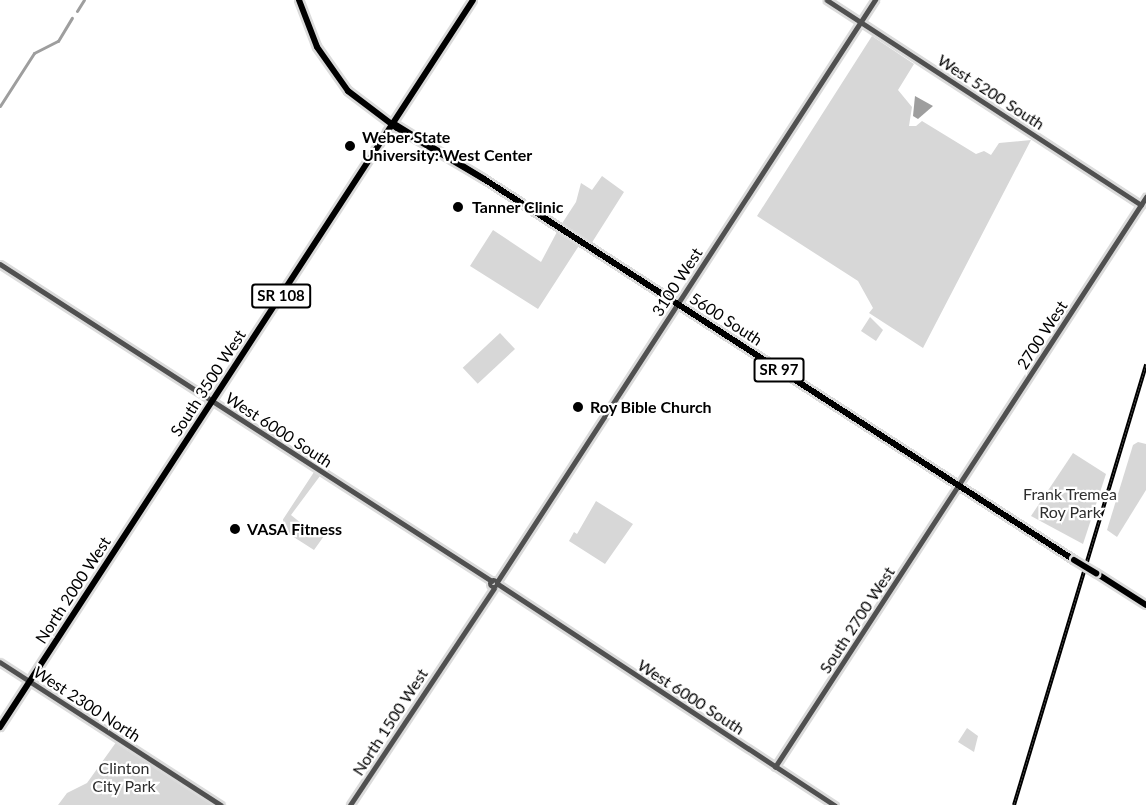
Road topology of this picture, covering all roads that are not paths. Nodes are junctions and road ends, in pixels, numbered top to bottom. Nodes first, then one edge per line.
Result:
1 (299, 0) edge
2 (473, 0) edge
3 (827, 0) edge
4 (875, 0) edge
5 (861, 22) junction
6 (393, 123) junction
7 (1146, 197) edge
8 (1141, 205) junction
9 (0, 264) edge
10 (677, 303) junction
11 (212, 401) junction
12 (169, 466) joint
13 (959, 486) junction
14 (495, 584) junction
15 (1146, 605) edge
16 (450, 652) joint
17 (0, 662) edge
18 (30, 681) junction
19 (0, 727) edge
20 (775, 767) junction
21 (221, 805) edge
22 (350, 805) edge
23 (835, 805) edge

1 - 6 main road, SR 97
2 - 6 main road, South 3500 West / SR 108
3 - 5 street, West 5200 South
4 - 5 street, 3100 West
5 - 8 street, West 5200 South
5 - 10 street, 3100 West
6 - 10 main road, 5600 South / SR 97
6 - 11 main road, South 3500 West / SR 108
7 - 8 street, 2700 West
8 - 13 street, 2700 West
9 - 11 street, West 6000 South
10 - 13 main road, 5600 South / SR 97
10 - 14 street, 3100 West
11 - 12 main road, South 3500 West / SR 108
11 - 14 street, West 6000 South
12 - 18 main road, North 2000 West / SR 108
13 - 15 main road, 5600 South / SR 97, bridge
13 - 20 street, South 2700 West
14 - 16 street, 3100 West
14 - 20 street, West 6000 South
16 - 22 street, North 1500 West
17 - 18 street, West 2300 North
18 - 19 main road, North 2000 West / SR 108
18 - 21 street, West 2300 North
20 - 23 street, West 6000 South

